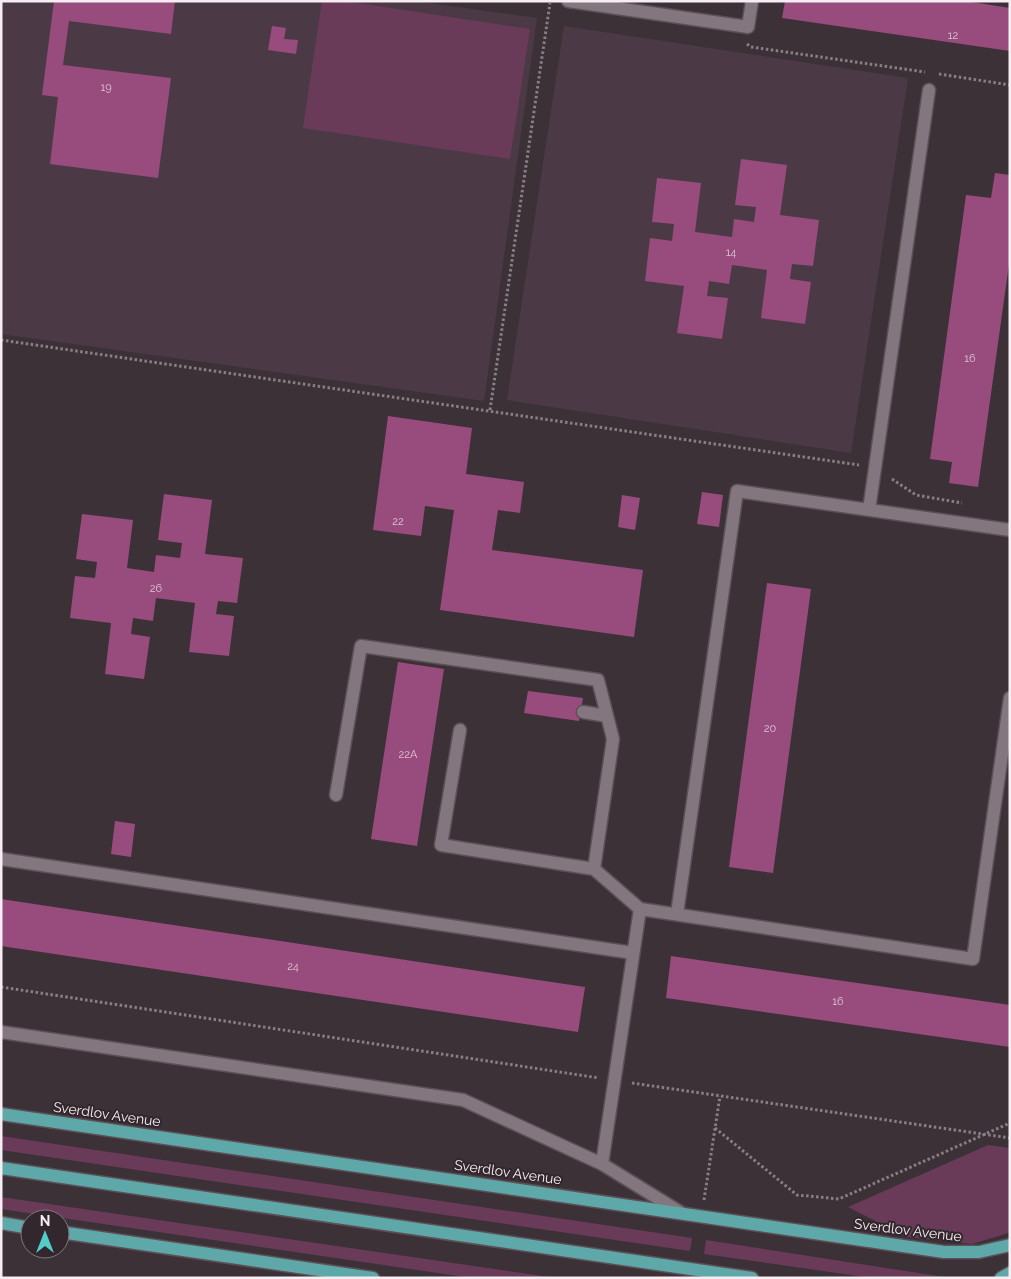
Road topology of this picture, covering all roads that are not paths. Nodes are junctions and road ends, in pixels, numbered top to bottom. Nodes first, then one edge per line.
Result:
1 (568, 1) edge
2 (752, 1) edge
3 (929, 90) dead end
4 (868, 510) junction
5 (1010, 530) edge
6 (1010, 698) edge
7 (582, 712) dead end
8 (607, 716) junction
9 (460, 730) dead end
10 (336, 795) dead end
11 (1, 859) edge
12 (594, 869) junction
13 (640, 909) junction
14 (676, 914) junction
15 (633, 954) junction
16 (1, 1032) edge
17 (1, 1114) edge
18 (602, 1164) junction
19 (1, 1168) edge
20 (680, 1212) junction
21 (1, 1223) edge
22 (20, 1226) edge
23 (70, 1233) edge
24 (1010, 1245) edge
25 (1010, 1273) edge
26 (373, 1278) edge
27 (752, 1278) edge
28 (1001, 1278) edge

1 - 2 street
3 - 4 street
4 - 5 street
4 - 14 street
6 - 14 street
7 - 8 street
8 - 10 street
8 - 12 street
9 - 12 street
11 - 15 street
12 - 13 street
13 - 14 street
13 - 15 street
15 - 18 street
16 - 18 street
17 - 20 main road, Sverdlov Avenue
18 - 20 street
19 - 27 main road
20 - 24 main road, Sverdlov Avenue
21 - 22 main road
23 - 26 main road
25 - 28 main road

